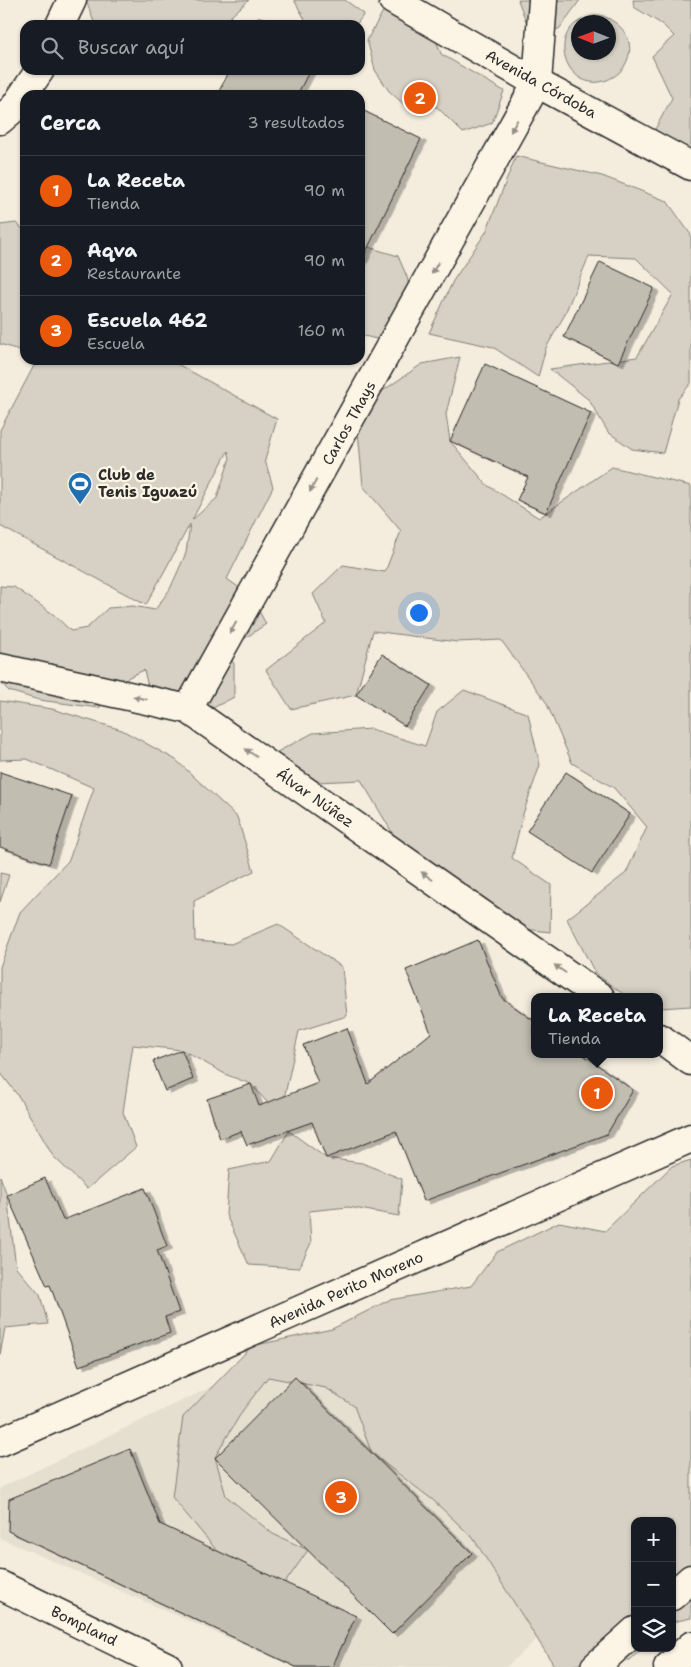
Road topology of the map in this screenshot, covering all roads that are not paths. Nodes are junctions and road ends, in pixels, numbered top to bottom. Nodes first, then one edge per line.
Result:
1 (72, 0) edge
2 (393, 0) edge
3 (543, 0) edge
4 (62, 20) edge
5 (37, 75) edge
6 (538, 83) junction
7 (26, 90) edge
8 (20, 99) edge
9 (0, 120) edge
10 (691, 166) edge
11 (0, 668) edge
12 (188, 709) junction
13 (594, 993) edge
14 (663, 1040) edge
15 (691, 1060) edge
16 (691, 1138) edge
17 (0, 1442) edge
18 (691, 1579) edge
19 (0, 1585) edge
20 (676, 1592) edge
21 (631, 1634) edge
22 (691, 1646) edge
23 (168, 1667) edge
24 (595, 1667) edge
25 (668, 1667) edge

1 - 4 street
2 - 6 street, Avenida Córdoba
3 - 6 street
5 - 7 street
6 - 10 street, Avenida Córdoba
6 -> 12 street, Carlos Thays
8 - 9 street
12 -> 11 street, Álvar Núñez
13 -> 12 street, Álvar Núñez
14 - 15 street
16 - 17 street, Avenida Perito Moreno
18 - 20 street
19 - 23 street, Bompland
21 - 24 street
22 - 25 street

